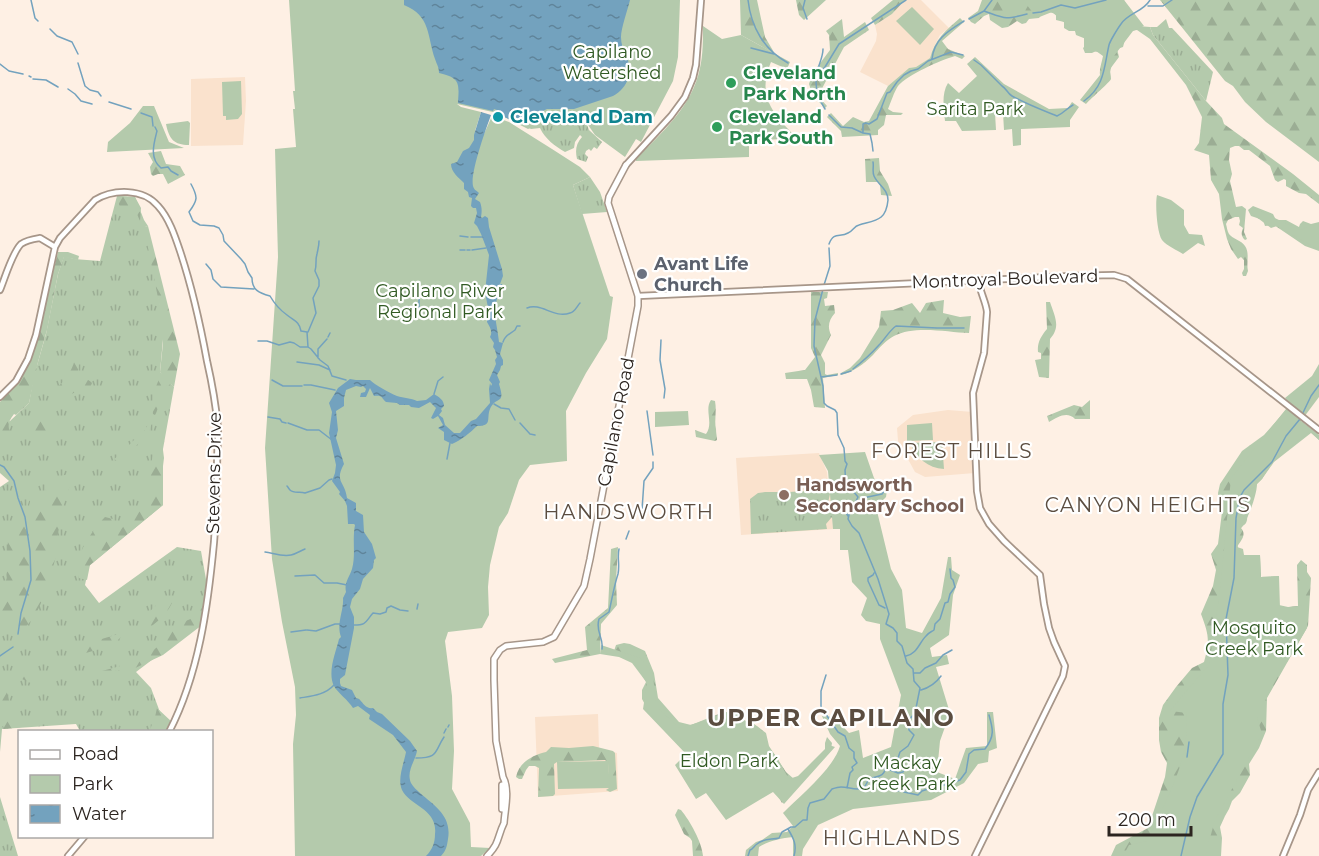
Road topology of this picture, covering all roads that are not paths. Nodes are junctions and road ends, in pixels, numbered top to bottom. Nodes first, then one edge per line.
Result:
1 (701, 0) edge
2 (626, 165) joint
3 (55, 247) junction
4 (979, 280) junction
5 (0, 290) edge
6 (638, 296) junction
7 (0, 398) edge
8 (1319, 430) edge
9 (170, 730) edge
10 (1319, 772) edge
11 (502, 777) junction
12 (504, 802) junction
13 (502, 825) junction
14 (84, 838) edge
15 (68, 856) edge
16 (487, 856) edge
17 (975, 856) edge
18 (1283, 856) edge

1 - 2 street
2 - 6 main road, Capilano Road
3 - 5 street
3 - 7 street
3 - 9 street, Stevens Drive
4 - 6 street, Montroyal Boulevard
4 - 8 street, Montroyal Boulevard
4 - 17 street
6 - 11 main road, Capilano Road
10 - 18 street
11 - 12 main road, Capilano Road
11 - 12 main road, Capilano Road
12 - 13 main road, Capilano Road
12 - 13 main road, Capilano Road
13 - 16 main road, Capilano Road
14 - 15 street

